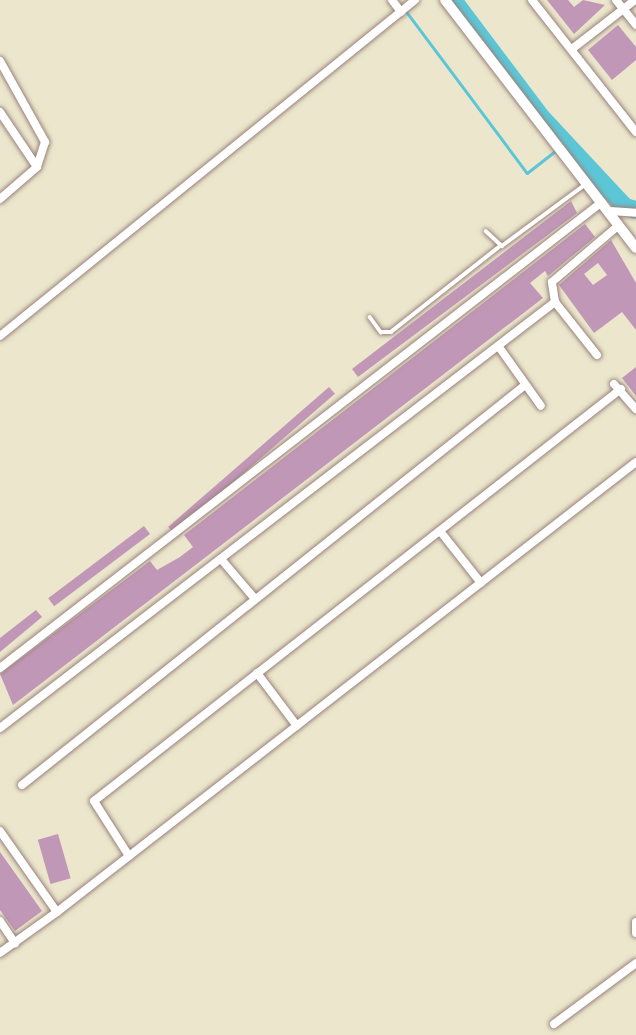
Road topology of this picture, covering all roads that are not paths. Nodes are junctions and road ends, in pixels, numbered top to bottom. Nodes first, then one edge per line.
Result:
1 (444, 0) edge
2 (532, 0) edge
3 (616, 0) edge
4 (635, 0) edge
5 (401, 5) edge
6 (623, 9) junction
7 (636, 25) edge
8 (572, 49) junction
9 (0, 61) edge
10 (0, 111) edge
11 (636, 132) edge
12 (37, 167) junction
13 (588, 183) junction
14 (0, 199) edge
15 (601, 207) junction
16 (636, 213) edge
17 (615, 228) junction
18 (486, 231) dead end
19 (499, 247) junction
20 (636, 248) edge
21 (555, 302) junction
22 (370, 317) dead end
23 (0, 336) edge
24 (499, 347) junction
25 (597, 355) dead end
26 (525, 385) junction
27 (541, 406) dead end
28 (636, 409) edge
29 (636, 462) edge
30 (440, 531) junction
31 (221, 559) junction
32 (481, 583) junction
33 (255, 599) junction
34 (0, 668) edge
35 (257, 673) junction
36 (297, 726) junction
37 (0, 728) edge
38 (22, 785) dead end
39 (0, 831) edge
40 (129, 856) junction
41 (57, 912) junction
42 (0, 921) edge
43 (636, 922) edge
44 (636, 933) edge
45 (15, 943) junction
46 (0, 954) edge
47 (636, 962) edge
48 (554, 1024) dead end

1 - 13 street
2 - 8 street
3 - 6 street
4 - 6 street
5 - 23 street
6 - 7 street
6 - 8 street
8 - 11 street
9 - 12 street
10 - 12 street
12 - 14 street
13 - 15 street
13 - 19 lane
15 - 16 street
15 - 17 street
15 - 34 street
17 - 20 street
17 - 21 street
18 - 19 lane
19 - 22 lane
21 - 24 street
21 - 25 street
24 - 26 street
24 - 31 street
26 - 27 street
26 - 33 street
28 - 30 street
29 - 32 street
30 - 32 street
30 - 35 street
31 - 33 street
31 - 37 street
32 - 36 street
33 - 38 street
35 - 36 street
35 - 40 street
36 - 40 street
39 - 41 street
40 - 41 street
41 - 45 street
42 - 45 street
43 - 44 street
45 - 46 street
47 - 48 street

